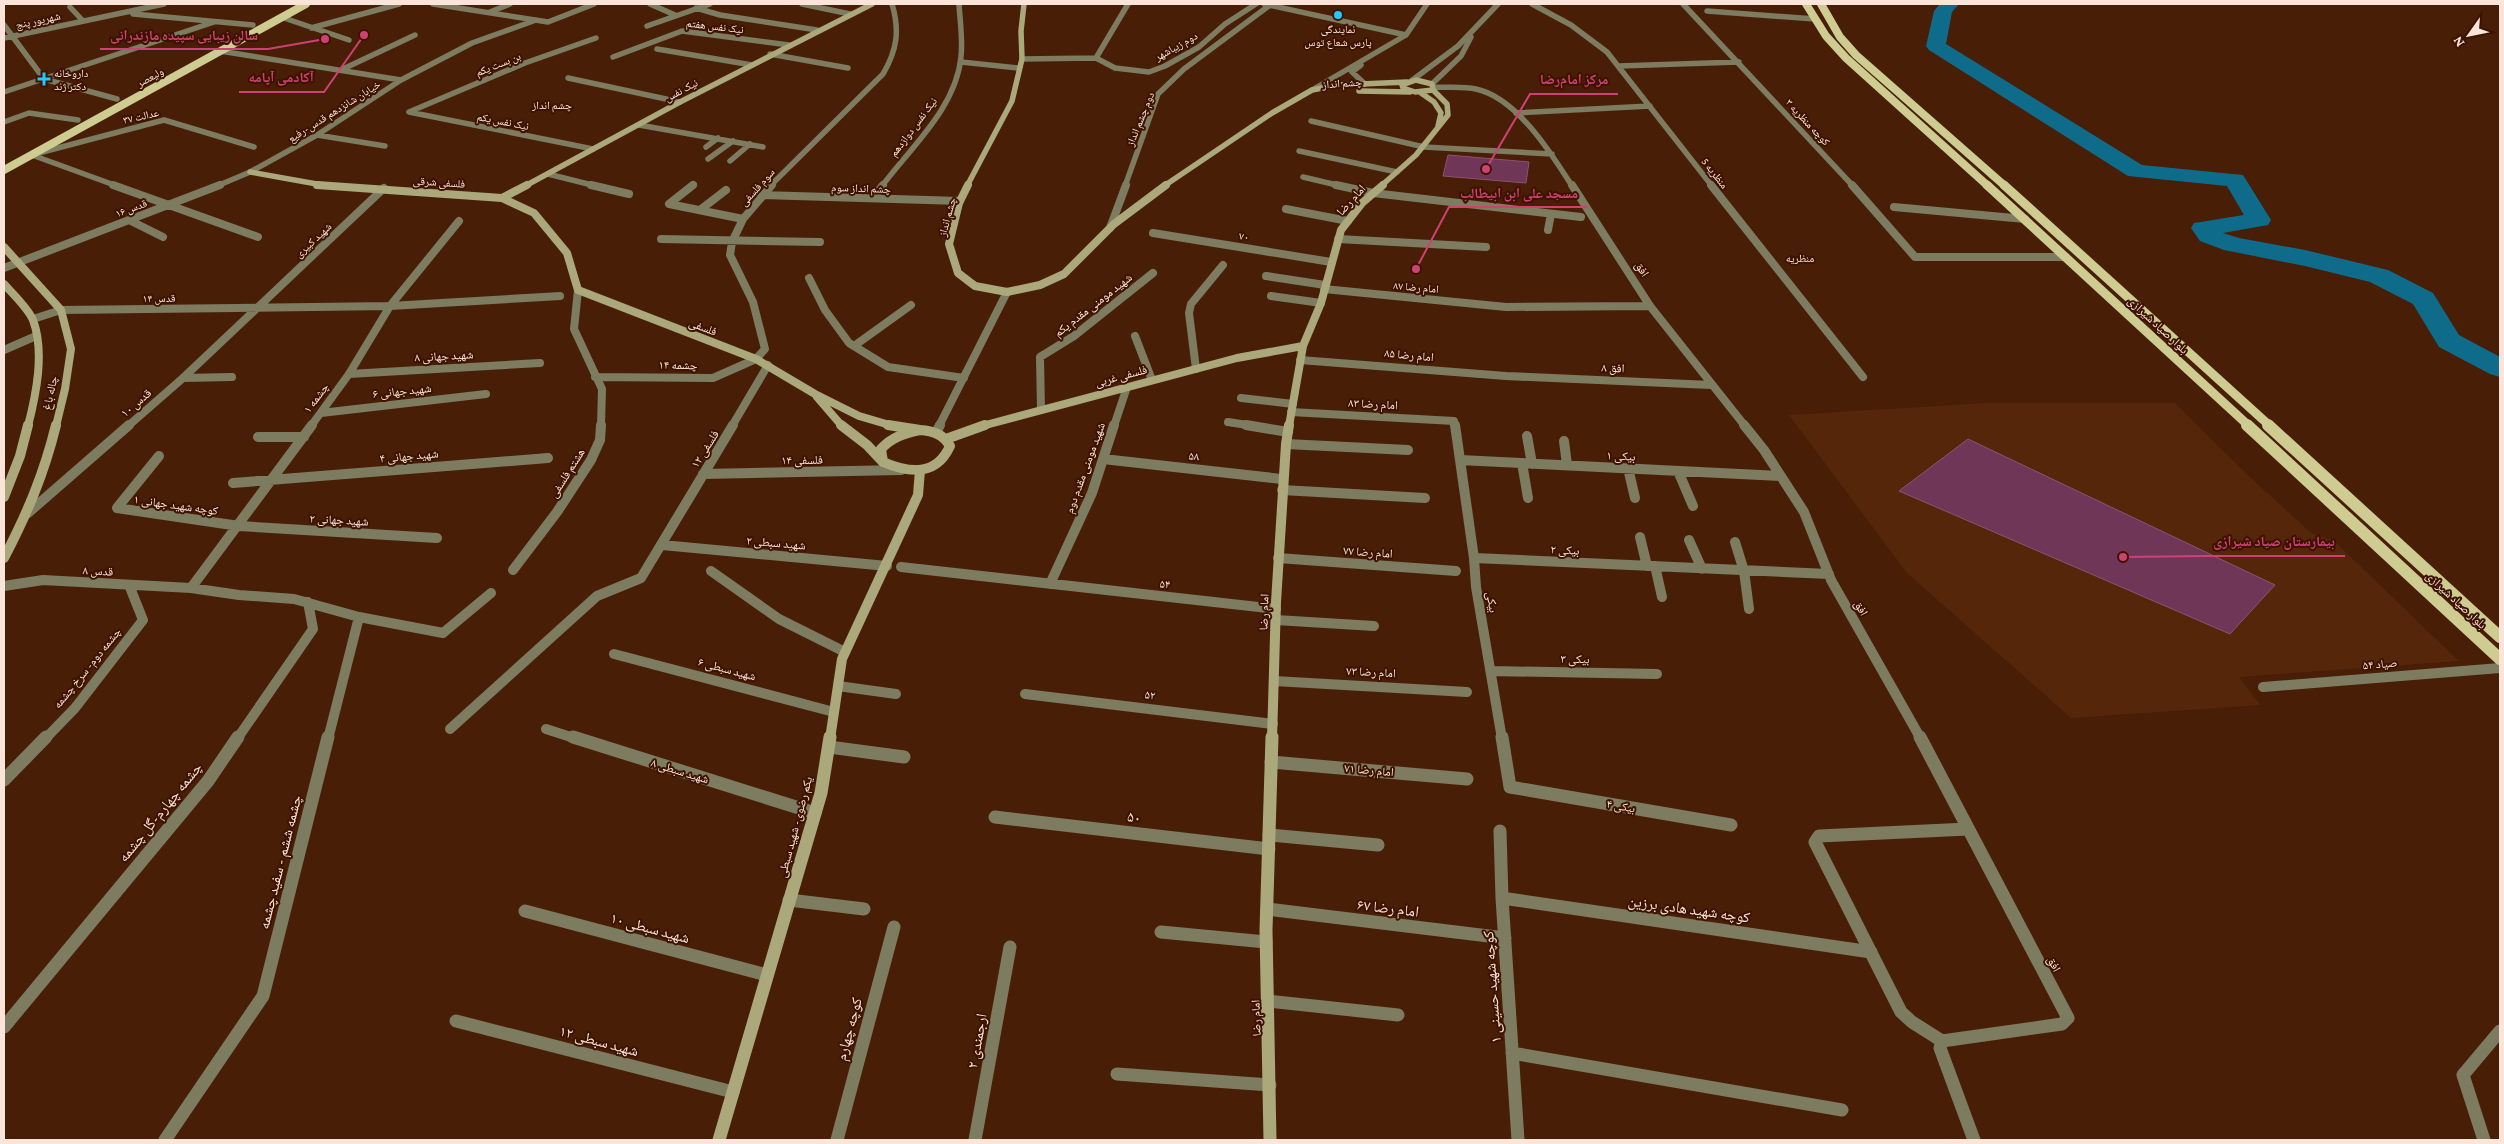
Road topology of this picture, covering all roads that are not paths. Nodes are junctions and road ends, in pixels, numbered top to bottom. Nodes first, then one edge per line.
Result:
1 (164, 4) edge
2 (293, 4) edge
3 (306, 4) edge
4 (399, 4) edge
5 (433, 4) edge
6 (510, 4) edge
7 (594, 4) edge
8 (650, 4) edge
9 (710, 4) edge
10 (802, 4) edge
11 (872, 4) edge
12 (892, 4) edge
13 (959, 4) edge
14 (1024, 4) edge
15 (1128, 4) edge
16 (1256, 4) edge
17 (1267, 4) edge
18 (1427, 4) edge
19 (1498, 4) edge
20 (1532, 4) edge
21 (1682, 4) edge
22 (1806, 4) edge
23 (1821, 4) edge
24 (70, 7) dead end
25 (696, 8) junction
26 (1707, 11) dead end
27 (489, 12) junction
28 (122, 13) junction
29 (850, 14) junction
30 (676, 15) junction
31 (281, 17) junction
32 (536, 20) junction
33 (1815, 20) junction
34 (83, 21) junction
35 (214, 22) junction
36 (4, 25) edge
37 (253, 25) junction
38 (647, 26) dead end
39 (311, 28) junction
40 (817, 33) junction
41 (12, 36) junction
42 (415, 36) dead end
43 (1406, 36) junction
44 (1470, 37) junction
45 (4, 38) edge
46 (596, 38) dead end
47 (348, 40) dead end
48 (789, 45) junction
49 (657, 49) dead end
50 (220, 51) junction
51 (770, 54) junction
52 (1374, 54) junction
53 (613, 57) dead end
54 (1096, 58) junction
55 (1022, 59) junction
56 (961, 62) junction
57 (1740, 62) junction
58 (752, 65) junction
59 (1619, 66) junction
60 (848, 68) dead end
61 (1019, 68) junction
62 (343, 69) junction
63 (44, 78) junction
64 (568, 78) dead end
65 (401, 80) junction
66 (1409, 81) junction
67 (1365, 84) junction
68 (1433, 87) junction
69 (1312, 90) junction
70 (4, 92) edge
71 (1410, 92) junction
72 (1421, 93) junction
73 (117, 99) junction
74 (680, 102) junction
75 (1650, 106) junction
76 (409, 112) joint
77 (1516, 113) junction
78 (78, 120) junction
79 (1311, 120) dead end
80 (4, 122) edge
81 (639, 125) junction
82 (1254, 127) junction
83 (1437, 132) junction
84 (317, 135) junction
85 (718, 138) junction
86 (733, 141) junction
87 (750, 144) junction
88 (385, 146) dead end
89 (254, 147) dead end
90 (706, 147) dead end
91 (763, 147) dead end
92 (1424, 147) junction
93 (593, 149) junction
94 (1299, 150) dead end
95 (1552, 154) junction
96 (32, 155) junction
97 (708, 159) dead end
98 (4, 160) edge
99 (730, 161) dead end
100 (4, 170) edge
101 (250, 172) junction
102 (1397, 172) junction
103 (548, 174) junction
104 (1303, 177) dead end
105 (694, 184) dead end
106 (384, 188) junction
107 (726, 190) dead end
108 (1372, 193) junction
109 (629, 194) dead end
110 (761, 194) junction
111 (502, 198) junction
112 (873, 198) junction
113 (960, 201) junction
114 (172, 206) junction
115 (1894, 207) dead end
116 (1286, 209) dead end
117 (700, 210) junction
118 (1551, 214) junction
119 (1581, 217) dead end
120 (743, 218) junction
121 (2042, 218) junction
122 (2025, 219) junction
123 (131, 221) junction
124 (459, 221) dead end
125 (1348, 222) junction
126 (1110, 228) junction
127 (1548, 230) dead end
128 (1153, 233) dead end
129 (163, 237) dead end
130 (258, 237) dead end
131 (661, 238) dead end
132 (1338, 239) junction
133 (732, 242) junction
134 (820, 242) dead end
135 (4, 247) edge
136 (1486, 247) dead end
137 (2066, 257) junction
138 (1331, 262) junction
139 (19, 263) junction
140 (1223, 265) dead end
141 (4, 268) edge
142 (1153, 273) dead end
143 (1266, 276) dead end
144 (809, 278) dead end
145 (4, 284) edge
146 (1325, 287) junction
147 (578, 290) junction
148 (1007, 292) junction
149 (560, 296) dead end
150 (1271, 296) dead end
151 (1321, 303) junction
152 (911, 305) dead end
153 (390, 306) junction
154 (1650, 306) junction
155 (257, 308) junction
156 (61, 310) junction
157 (33, 319) junction
158 (36, 336) junction
159 (1135, 336) dead end
160 (854, 346) junction
161 (1303, 346) junction
162 (4, 350) edge
163 (756, 359) junction
164 (1300, 360) junction
165 (540, 363) dead end
166 (768, 366) junction
167 (1196, 369) junction
168 (349, 374) junction
169 (232, 377) dead end
170 (596, 377) junction
171 (1515, 377) joint
172 (1863, 377) dead end
173 (183, 378) junction
174 (964, 378) junction
175 (1152, 380) junction
176 (1711, 385) junction
177 (1127, 387) junction
178 (486, 394) dead end
179 (815, 394) junction
180 (1241, 398) dead end
181 (1292, 408) junction
182 (1041, 410) junction
183 (321, 413) junction
184 (1454, 421) joint
185 (1228, 422) dead end
186 (920, 430) junction
187 (1288, 432) junction
188 (936, 433) junction
189 (1527, 436) dead end
190 (258, 437) dead end
191 (304, 437) junction
192 (946, 439) junction
193 (1564, 441) dead end
194 (1286, 444) junction
195 (1408, 450) dead end
196 (159, 456) dead end
197 (548, 458) dead end
198 (1103, 459) junction
199 (1460, 460) junction
200 (883, 462) junction
201 (1522, 463) junction
202 (1532, 464) junction
203 (1568, 465) junction
204 (1628, 468) junction
205 (902, 470) junction
206 (920, 470) junction
207 (1678, 471) junction
208 (703, 474) junction
209 (1781, 476) junction
210 (1282, 478) junction
211 (272, 481) junction
212 (233, 482) dead end
213 (1282, 490) junction
214 (4, 497) edge
215 (1425, 498) dead end
216 (1528, 498) dead end
217 (1635, 498) dead end
218 (1693, 506) dead end
219 (28, 513) junction
220 (239, 526) junction
221 (1640, 537) dead end
222 (437, 538) dead end
223 (1689, 540) dead end
224 (1735, 542) dead end
225 (662, 545) junction
226 (4, 558) edge
227 (1278, 558) junction
228 (1474, 558) junction
229 (887, 566) junction
230 (1651, 566) junction
231 (901, 567) dead end
232 (1702, 568) junction
233 (514, 570) dead end
234 (711, 571) dead end
235 (1456, 571) dead end
236 (1744, 571) junction
237 (1829, 574) junction
238 (1050, 584) junction
239 (129, 585) junction
240 (4, 586) edge
241 (191, 588) junction
242 (491, 593) dead end
243 (1662, 597) dead end
244 (308, 602) junction
245 (1749, 609) dead end
246 (1276, 615) junction
247 (358, 617) junction
248 (1374, 626) dead end
249 (2500, 637) edge
250 (845, 652) junction
251 (614, 654) dead end
252 (2500, 659) edge
253 (2500, 668) edge
254 (1491, 671) junction
255 (1658, 674) dead end
256 (1274, 681) junction
257 (838, 686) junction
258 (2262, 687) dead end
259 (1467, 692) dead end
260 (896, 694) dead end
261 (1025, 694) dead end
262 (834, 712) junction
263 (1272, 724) junction
264 (450, 729) dead end
265 (546, 729) dead end
266 (829, 747) junction
267 (904, 757) dead end
268 (1271, 762) junction
269 (1467, 779) dead end
270 (4, 780) edge
271 (1510, 787) joint
272 (815, 813) junction
273 (995, 818) dead end
274 (1731, 825) dead end
275 (1968, 829) junction
276 (1500, 831) dead end
277 (1269, 835) junction
278 (1378, 844) dead end
279 (1269, 849) junction
280 (1502, 898) junction
281 (789, 900) junction
282 (864, 909) dead end
283 (1267, 909) junction
284 (525, 911) dead end
285 (894, 927) dead end
286 (1161, 932) dead end
287 (1505, 938) junction
288 (1266, 942) junction
289 (1010, 947) dead end
290 (1871, 952) junction
291 (767, 975) junction
292 (1268, 1001) junction
293 (1398, 1015) dead end
294 (456, 1020) dead end
295 (4, 1027) edge
296 (2500, 1031) edge
297 (1942, 1041) junction
298 (1512, 1053) junction
299 (1117, 1074) dead end
300 (1270, 1085) junction
301 (733, 1092) junction
302 (1842, 1110) dead end
303 (165, 1140) edge
304 (719, 1140) edge
305 (836, 1140) edge
306 (975, 1140) edge
307 (1270, 1140) edge
308 (1518, 1140) edge
309 (1974, 1140) edge
310 (2484, 1140) edge

1 - 28 street, شهریور پنج
2 - 37 main road, ولیعصر
3 - 31 main road, ولیعصر
4 - 39 street
5 - 27 street
6 - 27 street
7 - 32 street
8 - 30 street
9 - 25 street
10 - 29 street
11 - 29 street, نیک نفس
12 - 110 street, سوم فلسفی
13 - 56 street, نیک نفس دوازدهم
14 - 55 street, چشم انداز
15 - 54 street
16 - 54 street, دوم زیباشهر
17 - 43 street
17 - 126 street, دوم چشم انداز
18 - 43 street
19 - 44 street
20 - 59 street, منظریه 5
21 - 57 street, کوچه منظریه ۳
22 - 33 main road, بلوار صیاد شیرازی
23 - 121 main road, بلوار صیاد شیرازی
24 - 34 street
25 - 30 street
25 - 40 street
26 - 33 street
27 - 32 street
28 - 34 street, شهریور پنج
28 - 35 street
29 - 40 street, نیک نفس
30 - 38 street
31 - 39 street
31 - 50 main road, ولیعصر
32 - 65 street, خیابان شانزدهم قدس-رفیع
33 - 122 main road, بلوار صیاد شیرازی
34 - 41 street, شهریور پنج
35 - 37 street
35 - 63 street
36 - 41 street
37 - 73 main road, ولیعصر
39 - 47 street
40 - 48 street, نیک نفس
41 - 45 street, شهریور پنج
41 - 63 street
42 - 62 street
43 - 52 street
44 - 66 street
44 - 68 street
46 - 76 street, بن بست یکم
48 - 51 street, نیک نفس
48 - 53 street, نیک نفس هفتم
49 - 58 street
50 - 62 street
50 - 96 main road, ولیعصر
51 - 58 street, نیک نفس
51 - 60 street
52 - 67 street
52 - 69 street
54 - 55 street
55 - 61 street, چشم انداز
56 - 61 street
56 - 112 street, نیک نفس دوازدهم
57 - 59 street
57 - 137 street, کوچه منظریه ۳
58 - 74 street, نیک نفس
59 - 75 street, منظریه 5
61 - 113 street, چشم انداز
62 - 65 street
63 - 70 street
63 - 73 street
64 - 74 street
65 - 84 street, خیابان شانزدهم قدس-رفیع
66 - 67 street, چشم انداز
66 - 68 street
66 - 71 street
67 - 69 street, چشم انداز
68 - 72 street
68 - 77 street, افق
68 - 83 street, امام رضا
69 - 82 street, چشم انداز
71 - 72 street
71 - 82 street, چشم انداز
72 - 83 street
73 - 78 main road, ولیعصر
74 - 81 street, نیک نفس
75 - 77 street
75 - 172 street, منظریه 5
76 - 93 street, نیک نفس یکم
77 - 95 street, افق
78 - 80 street
78 - 98 main road, ولیعصر
79 - 92 street
81 - 85 street
81 - 93 street, نیک نفس
82 - 126 street, چشم انداز
83 - 92 street, امام رضا
84 - 88 street
84 - 101 street, خیابان شانزدهم قدس-رفیع
85 - 86 street
85 - 90 street
86 - 87 street
86 - 97 street
87 - 91 street
87 - 99 street
89 - 96 street, عدالت ۳۷
92 - 95 street
92 - 102 street, امام رضا
93 - 103 street, نیک نفس
94 - 102 street
95 - 154 street, افق
96 - 100 main road, ولیعصر
96 - 114 street
101 - 106 street, فلسفی شرقی
101 - 114 street, قدس ۱۶
102 - 108 street, امام رضا
103 - 109 street
103 - 111 street, نیک نفس
104 - 108 street
105 - 117 street
106 - 111 street, فلسفی شرقی
106 - 155 street, شهید کبیری
107 - 117 street
108 - 118 street
108 - 125 street, امام رضا
110 - 112 street, چشم انداز سوم
110 - 120 street, سوم فلسفی
111 - 147 street, فلسفی شرقی
112 - 113 street, چشم انداز سوم
113 - 148 street, چشم انداز
114 - 123 street, قدس ۱۶
114 - 130 street
115 - 122 street
116 - 125 street
117 - 120 street
118 - 119 street
118 - 127 street
120 - 133 street, سوم فلسفی
121 - 122 main road
121 - 249 main road, بلوار صیاد شیرازی
122 - 137 main road, بلوار صیاد شیرازی
123 - 129 street
123 - 139 street, قدس ۱۶
124 - 153 street, چشمه ۱
125 - 132 street, امام رضا
126 - 148 street, چشم انداز
128 - 138 street, ۷۰
131 - 133 street
132 - 136 street
132 - 138 street, امام رضا
133 - 134 street
133 - 163 street
135 - 139 street, چاله باغ
137 - 252 main road, بلوار صیاد شیرازی
138 - 146 street, امام رضا
139 - 141 street, قدس ۱۶
139 - 156 street, چاله باغ
140 - 167 street
142 - 182 street, شهید مومنی مقدم یکم
143 - 146 street, امام رضا ۸۷
144 - 160 street
145 - 157 street, چاله باغ
146 - 151 street, امام رضا
146 - 154 street, امام رضا ۸۷
147 - 163 street, فلسفی
147 - 170 street, هشتم فلسفی
148 - 174 street
149 - 153 street, قدس ۱۴
150 - 151 street
151 - 161 street, امام رضا
152 - 160 street
153 - 155 street, قدس ۱۴
153 - 168 street, چشمه ۱
154 - 176 street, افق
155 - 156 street, قدس ۱۴
155 - 173 street, قدس ۱۰
156 - 157 street, قدس ۱۴
156 - 219 street, چاله باغ
157 - 158 street, چاله باغ
158 - 162 street
158 - 214 street, چاله باغ
159 - 175 street
160 - 174 street
161 - 164 street, امام رضا
161 - 167 street, فلسفی غربی
163 - 166 street, فلسفی
163 - 170 street, ۱۴ چشمه
164 - 171 street, امام رضا ۸۵
164 - 181 street, امام رضا
165 - 168 street, ۸ شهید جهانی
166 - 179 street, فلسفی
166 - 208 street, ۱۲ فلسفی
167 - 175 street, فلسفی غربی
168 - 183 street, چشمه ۱
169 - 173 street
170 - 233 street, هشتم فلسفی
171 - 176 street, افق ۸
173 - 219 street, قدس ۱۰
174 - 188 street
175 - 177 street, فلسفی غربی
176 - 209 street, افق
177 - 182 street, فلسفی غربی
177 - 198 street, شهید مومنی مقدم دوم
178 - 183 street, ۶ شهید جهانی
179 - 186 street, فلسفی
179 - 200 street
180 - 181 street, امام رضا ۸۳
181 - 184 street, امام رضا ۸۳
181 - 187 street, امام رضا
182 - 192 street, فلسفی غربی
183 - 191 street, چشمه ۱
184 - 199 street, بیکی
185 - 187 street
186 - 188 street
186 - 200 street
187 - 194 street, امام رضا
188 - 192 street
189 - 202 street
190 - 191 street
191 - 211 street, چشمه ۱
192 - 206 street
193 - 203 street
194 - 195 street
194 - 210 street, امام رضا
196 - 220 street, کوچه شهید جهانی ۱
197 - 211 street, ۴ شهید جهانی
198 - 210 street, ۵۸
198 - 238 street, شهید مومنی مقدم دوم
199 - 201 street, ۱ بیکی
199 - 228 street, بیکی
200 - 205 street
201 - 202 street, ۱ بیکی
201 - 216 street
202 - 203 street, ۱ بیکی
203 - 204 street, ۱ بیکی
204 - 207 street, ۱ بیکی
204 - 217 street
205 - 206 street
205 - 208 street, ۱۴ فلسفی
206 - 229 street, یکم رضوی- شهید سبطی
207 - 209 street, ۱ بیکی
207 - 218 street
208 - 225 street, ۱۲ فلسفی
209 - 237 street, افق
210 - 213 street, امام رضا
211 - 212 street, ۴ شهید جهانی
211 - 220 street, چشمه ۱
213 - 215 street
213 - 227 street, امام رضا
219 - 226 street, چاله باغ
220 - 222 street, ۲ شهید جهانی
220 - 241 street, چشمه ۱
221 - 230 street
223 - 232 street
224 - 236 street
225 - 229 street, ۲ شهید سبطی
225 - 264 street, ۱۲ فلسفی
227 - 235 street, امام رضا ۷۷
227 - 246 street, امام رضا
228 - 230 street, ۲ بیکی
228 - 254 street, بیکی
229 - 250 street, یکم رضوی- شهید سبطی
230 - 232 street, ۲ بیکی
230 - 243 street
231 - 238 street, ۵۴
232 - 236 street, ۲ بیکی
234 - 250 street
236 - 237 street, ۲ بیکی
236 - 245 street
237 - 275 street, افق
238 - 246 street, ۵۴
239 - 240 street, قدس ۸
239 - 241 street, قدس ۸
239 - 270 street, چشمه دوم- سرخ چشمه
241 - 244 street, قدس ۸
242 - 247 street
244 - 247 street
244 - 295 street, چشمه چهارم-گل چشمه
246 - 248 street, ۵۴
246 - 256 street, امام رضا
247 - 303 street, چشمه ششم - سفید چشمه
250 - 257 street, یکم رضوی- شهید سبطی
251 - 262 street, ۶ شهید سبطی
253 - 258 street, صیاد ۵۴
254 - 255 street, ۳ بیکی
254 - 271 street, بیکی
256 - 259 street, امام رضا ۷۳
256 - 263 street, امام رضا
257 - 260 street
257 - 262 street, یکم رضوی- شهید سبطی
261 - 263 street, ۵۲
262 - 266 street, یکم رضوی- شهید سبطی
263 - 268 street, امام رضا
265 - 272 street, ۸ شهید سبطی
266 - 267 street
266 - 272 street, یکم رضوی- شهید سبطی
268 - 269 street, امام رضا ۷۱
268 - 277 street, امام رضا
271 - 274 street, ۴ بیکی
272 - 281 street, یکم رضوی- شهید سبطی
273 - 279 street, ۵۰
275 - 290 street
275 - 297 street, افق
276 - 280 street, کوچه شهید حسینی ۱
277 - 278 street
277 - 279 street, امام رضا
279 - 283 street, امام رضا
280 - 287 street, کوچه شهید حسینی ۱
280 - 290 street, کوچه شهید هادی برزین
281 - 282 street
281 - 291 street, یکم رضوی- شهید سبطی
283 - 287 street, امام رضا ۶۷
283 - 288 street, امام رضا
284 - 291 street, ۱۰ شهید سبطی
285 - 305 street, کوچه چهارم
286 - 288 street
287 - 298 street, کوچه شهید حسینی ۱
288 - 292 street, امام رضا
289 - 306 street, ۲ ارجمندی
290 - 297 street
291 - 301 street, یکم رضوی- شهید سبطی
292 - 293 street
292 - 300 street, امام رضا
294 - 301 street, ۱۲ شهید سبطی
296 - 310 street
297 - 309 street
298 - 302 street
298 - 308 street, کوچه شهید حسینی ۱
299 - 300 street
300 - 307 street, امام رضا
301 - 304 street, یکم رضوی- شهید سبطی

